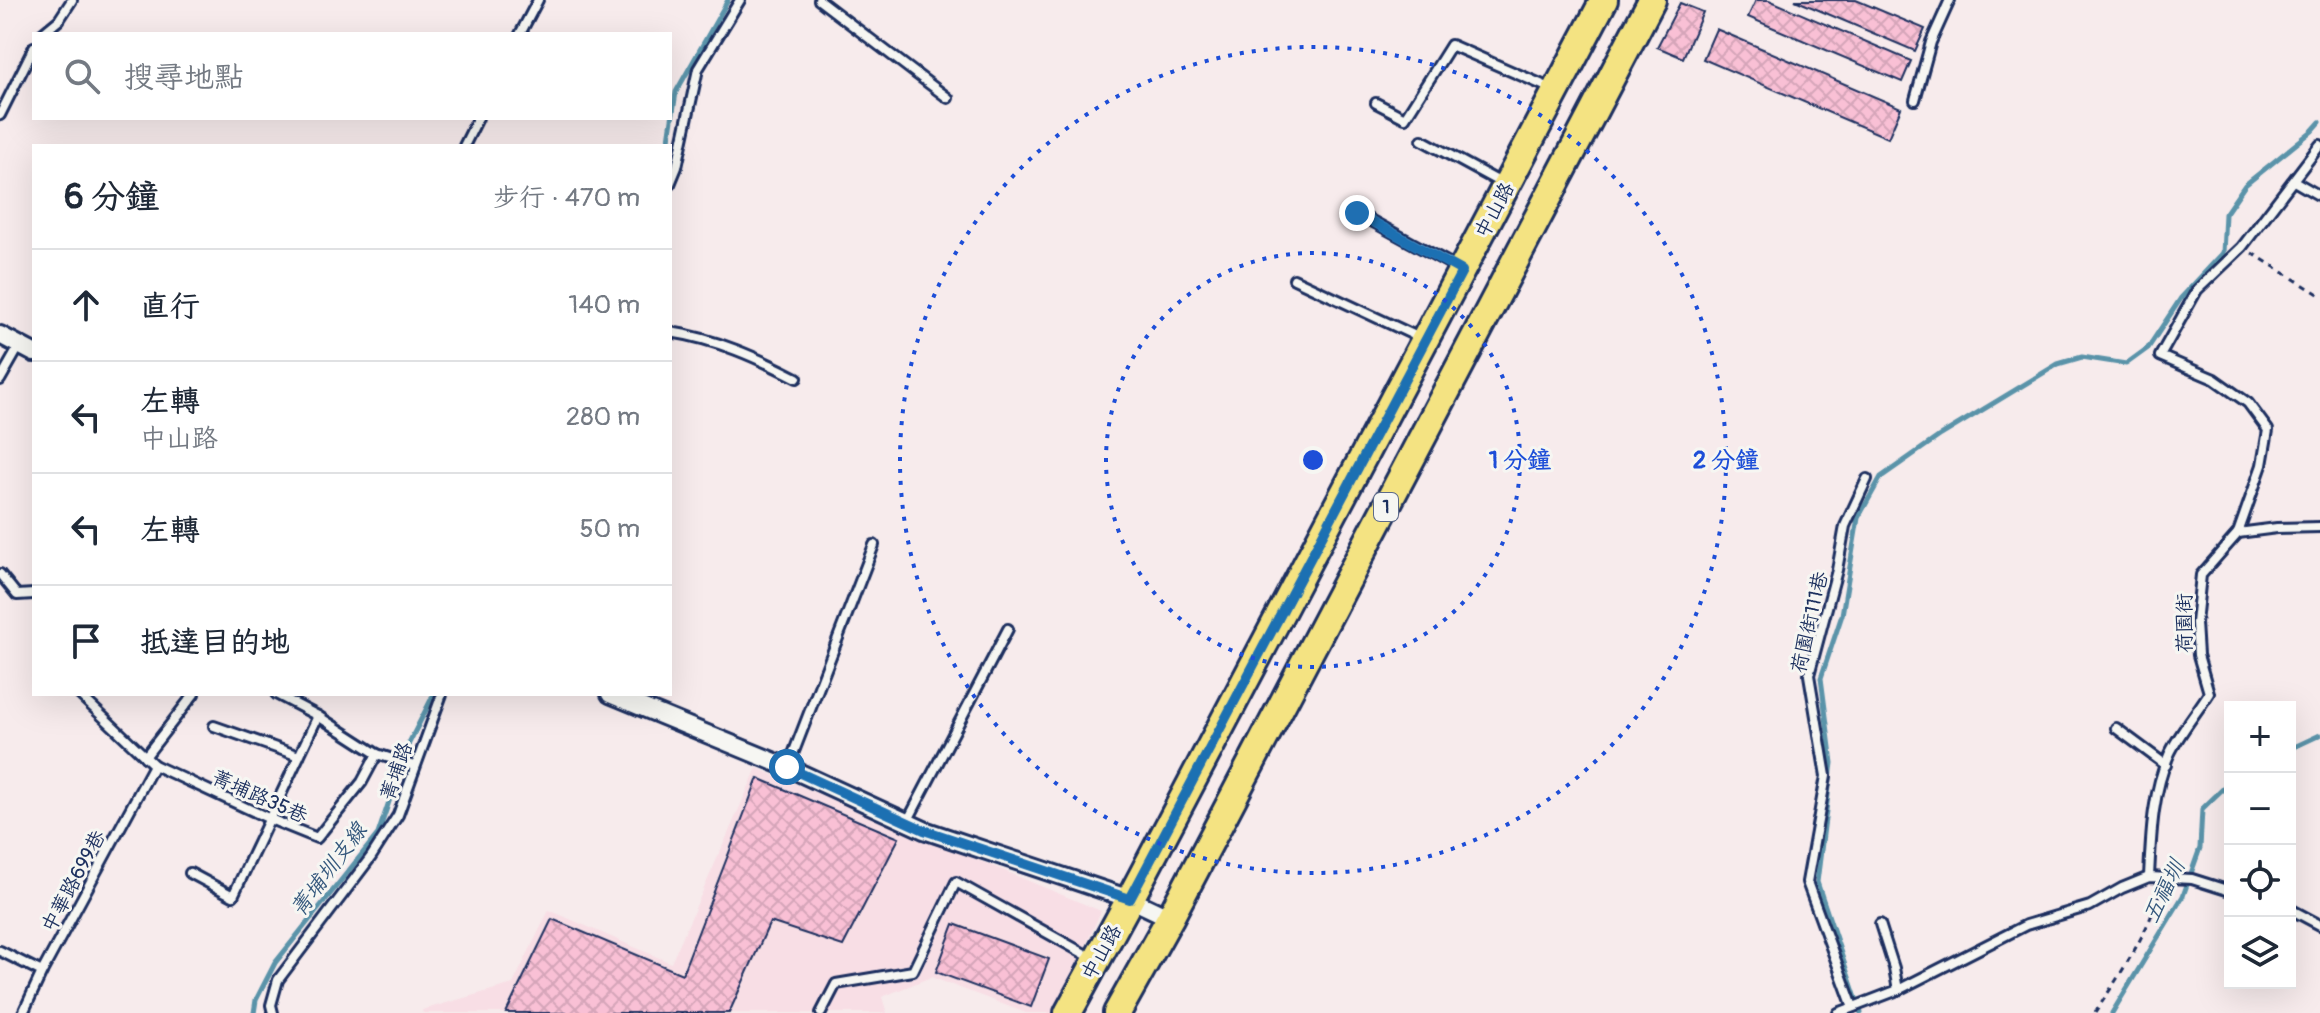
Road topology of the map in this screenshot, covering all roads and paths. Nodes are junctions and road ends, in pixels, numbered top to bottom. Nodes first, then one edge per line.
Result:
1 (72, 0) edge
2 (538, 0) edge
3 (740, 0) edge
4 (819, 0) edge
5 (1604, 0) edge
6 (1652, 0) edge
7 (1950, 0) edge
8 (44, 32) edge
9 (521, 32) edge
10 (32, 51) edge
11 (1556, 91) junction
12 (948, 98) dead end
13 (1915, 100) dead end
14 (1376, 103) dead end
15 (0, 115) edge
16 (477, 120) edge
17 (1422, 140) dead end
18 (465, 144) edge
19 (2320, 145) edge
20 (672, 179) edge
21 (2294, 181) junction
22 (1506, 186) junction
23 (2320, 196) edge
24 (1357, 213) dead end
25 (2242, 247) junction
26 (1462, 271) junction
27 (1294, 279) dead end
28 (2320, 295) edge
29 (672, 332) edge
30 (0, 335) edge
31 (1425, 340) junction
32 (27, 349) edge
33 (797, 378) dead end
34 (0, 380) edge
35 (1867, 479) dead end
36 (2320, 527) edge
37 (2238, 533) junction
38 (874, 545) dead end
39 (0, 574) edge
40 (32, 594) edge
41 (1008, 629) dead end
42 (81, 696) edge
43 (192, 696) edge
44 (282, 696) edge
45 (441, 696) edge
46 (615, 696) edge
47 (318, 716) junction
48 (214, 726) dead end
49 (2116, 728) dead end
50 (377, 754) junction
51 (299, 756) junction
52 (145, 757) junction
53 (154, 765) junction
54 (2166, 765) junction
55 (414, 766) junction
56 (787, 767) junction
57 (270, 819) junction
58 (907, 822) junction
59 (190, 873) dead end
60 (2149, 877) junction
61 (2164, 878) junction
62 (2224, 889) edge
63 (1130, 899) junction
64 (2296, 912) edge
65 (1170, 918) junction
66 (1880, 924) dead end
67 (2320, 925) edge
68 (0, 951) edge
69 (1096, 960) junction
70 (42, 972) junction
71 (1898, 990) junction
72 (1853, 1007) junction
73 (23, 1013) edge
74 (273, 1013) edge
75 (821, 1013) edge
76 (1068, 1013) edge
77 (1117, 1013) edge
78 (1838, 1013) edge
79 (2095, 1013) edge

1 - 8 lane
2 - 9 lane
3 - 20 lane
4 - 12 lane
5 - 11 main road, 中山路 / 1
6 - 65 main road, 1
7 - 13 lane
10 - 15 lane
11 - 14 lane
11 - 22 main road, 中山路 / 1
16 - 18 lane
17 - 22 lane
19 - 21 lane, 荷園街
21 - 23 lane
21 - 25 lane, 荷園街
22 - 26 main road, 中山路 / 1
24 - 26 lane
25 - 28 path
25 - 37 lane, 荷園街
26 - 31 main road, 中山路 / 1
27 - 31 lane
29 - 33 lane
30 - 32 street
31 - 63 main road, 中山路 / 1
32 - 34 lane
35 - 72 lane, 荷園街111巷
36 - 37 lane
37 - 54 lane, 荷園街
38 - 56 lane
39 - 40 lane
41 - 58 lane
42 - 52 lane, 菁埔路35巷
43 - 52 lane
44 - 47 lane
45 - 55 lane, 菁埔路
46 - 56 street
47 - 50 lane
47 - 51 lane
48 - 51 lane
49 - 54 lane
50 - 55 lane
50 - 57 lane, 菁埔路35巷
51 - 57 lane
52 - 53 lane, 菁埔路35巷
53 - 57 lane, 菁埔路35巷
53 - 70 lane, 中華路699巷
54 - 60 lane, 荷園街
55 - 74 lane, 菁埔路
56 - 58 street
57 - 59 lane
58 - 63 street
60 - 61 lane
60 - 71 lane
61 - 62 lane
61 - 79 path
63 - 65 street
63 - 69 main road, 中山路 / 1
64 - 67 lane
65 - 77 main road, 1
66 - 71 lane
68 - 70 lane
69 - 75 lane
69 - 76 main road, 中山路 / 1
70 - 73 lane, 中華路699巷
71 - 72 lane
72 - 78 lane

